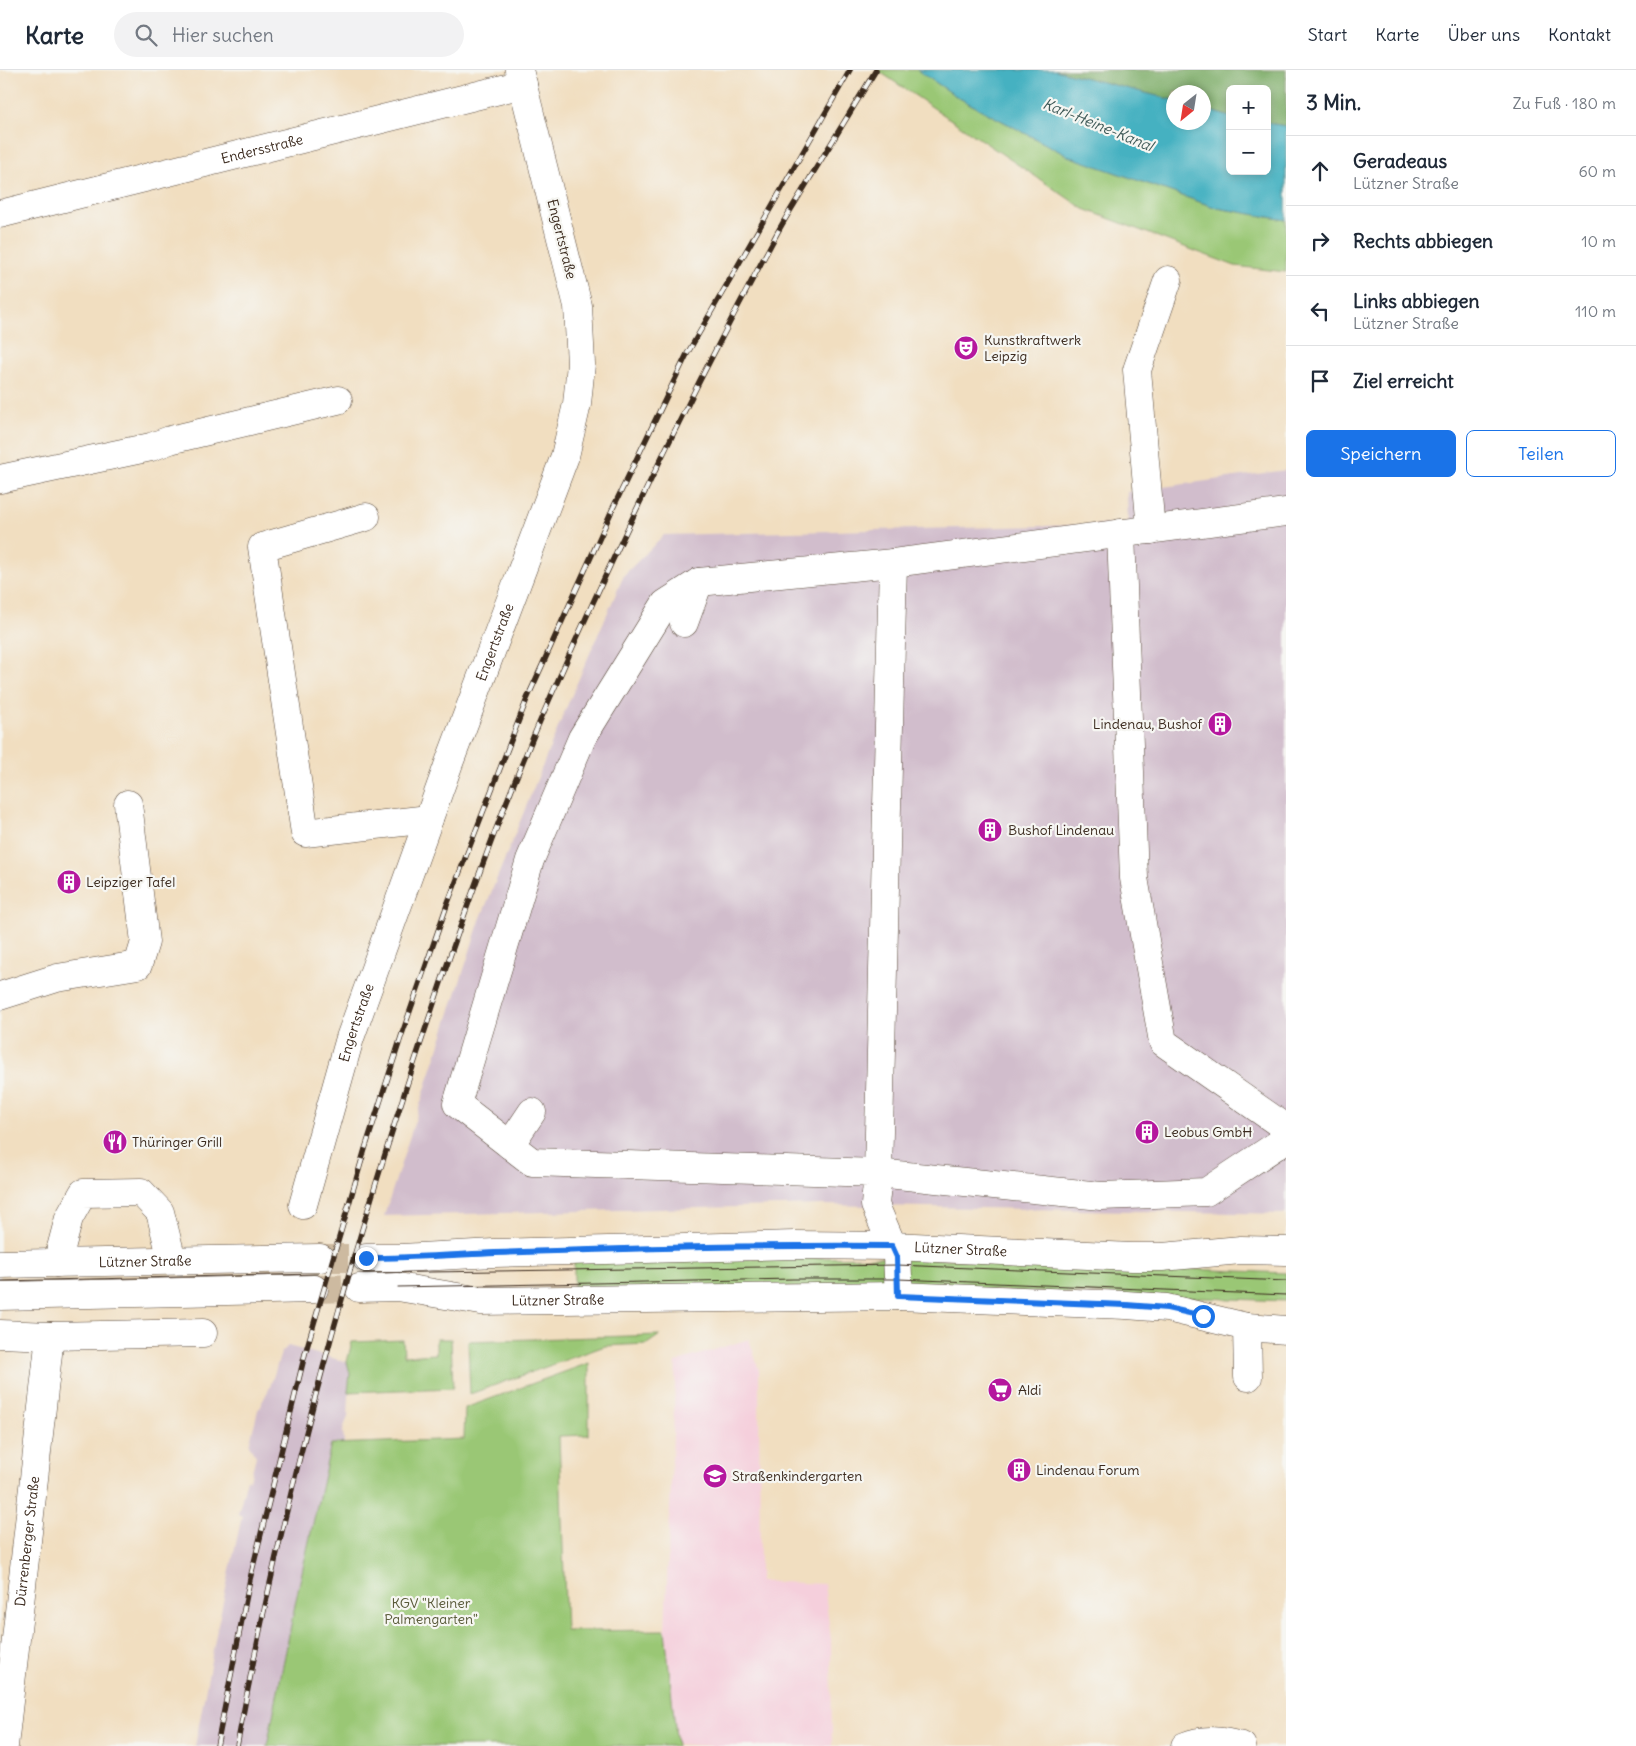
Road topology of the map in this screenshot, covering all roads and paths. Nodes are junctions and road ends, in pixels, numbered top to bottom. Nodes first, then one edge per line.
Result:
1 (521, 77) edge
2 (0, 214) edge
3 (1168, 280) dead end
4 (338, 400) dead end
5 (0, 479) edge
6 (1286, 512) edge
7 (366, 517) dead end
8 (1151, 530) junction
9 (1121, 533) junction
10 (893, 564) junction
11 (699, 582) junction
12 (684, 623) dead end
13 (128, 804) dead end
14 (429, 819) junction
15 (0, 996) edge
16 (532, 1112) dead end
17 (1286, 1128) edge
18 (1286, 1139) edge
19 (510, 1146) junction
20 (878, 1173) junction
21 (302, 1204) dead end
22 (892, 1246) junction
23 (1286, 1251) edge
24 (320, 1258) tunnel mouth
25 (366, 1258) tunnel mouth
26 (172, 1260) junction
27 (57, 1263) junction
28 (0, 1264) edge
29 (359, 1288) tunnel mouth
30 (314, 1289) tunnel mouth
31 (0, 1296) edge
32 (898, 1296) junction
33 (1247, 1326) junction
34 (1286, 1330) edge
35 (203, 1333) dead end
36 (0, 1334) edge
37 (50, 1336) junction
38 (1248, 1377) dead end
39 (4, 1746) edge
40 (1185, 1746) edge
41 (1242, 1746) edge

1 - 2 main road, Endersstraße
1 - 14 main road, Engertstraße
3 - 8 main road
4 - 5 main road
6 - 8 main road
7 - 14 main road
8 - 9 main road
9 - 10 main road
9 - 17 main road
10 - 11 main road
10 - 20 main road
11 - 12 main road
11 - 19 main road
13 - 15 main road
14 - 21 main road, Engertstraße
16 - 19 main road
18 - 20 main road
19 - 20 main road
20 - 22 main road
22 - 23 main road, Lützner Straße
22 - 25 main road, Lützner Straße
22 - 32 main road
24 - 26 main road, Lützner Straße
26 - 27 main road, Lützner Straße
26 - 27 main road
27 - 28 main road, Lützner Straße
29 - 32 main road, Lützner Straße
30 - 31 main road
32 - 33 main road, Lützner Straße
33 - 34 main road, Lützner Straße
33 - 38 main road
35 - 37 main road
36 - 37 main road
37 - 39 main road, Dürrenberger Straße
40 - 41 main road

